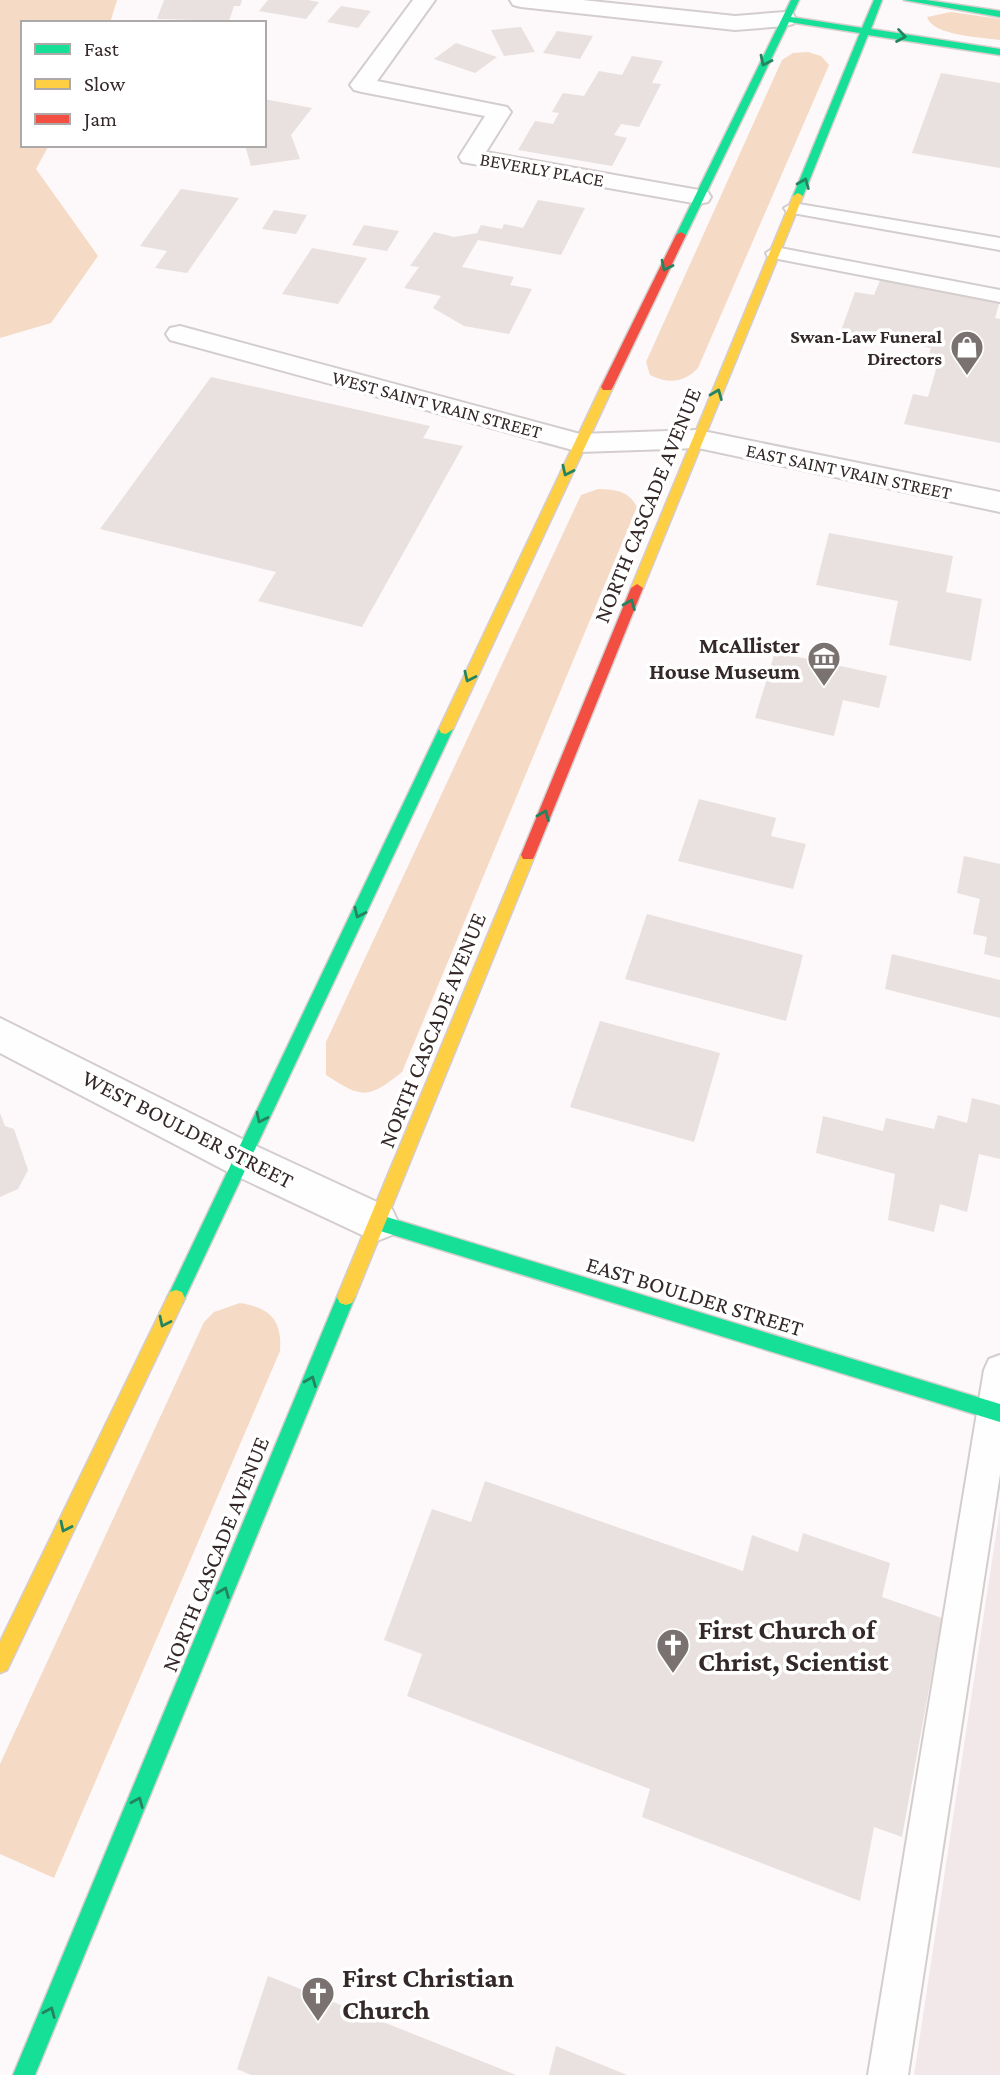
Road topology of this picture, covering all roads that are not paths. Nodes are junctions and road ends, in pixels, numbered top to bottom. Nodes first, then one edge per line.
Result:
1 (424, 0) edge
2 (521, 0) edge
3 (878, 0) edge
4 (908, 0) edge
5 (790, 9) edge
6 (1000, 14) edge
7 (866, 30) junction
8 (1000, 52) edge
9 (699, 197) junction
10 (793, 208) junction
11 (1000, 244) edge
12 (775, 253) junction
13 (1000, 296) edge
14 (180, 334) dead end
15 (698, 439) junction
16 (580, 443) junction
17 (1000, 502) edge
18 (0, 1034) edge
19 (242, 1158) junction
20 (377, 1222) junction
21 (1000, 1370) edge
22 (997, 1412) edge
23 (12, 1617) edge
24 (0, 1663) edge
25 (24, 2075) edge
26 (888, 2075) edge

1 - 9 street, BEVERLY PLACE
2 - 5 street
3 - 7 main road, NORTH CASCADE AVENUE
4 - 6 main road
5 - 7 main road
5 -> 9 main road
7 -> 8 main road
10 -> 7 main road, NORTH CASCADE AVENUE
9 -> 16 main road
10 - 11 lane
10 - 12 main road, NORTH CASCADE AVENUE
12 - 13 lane
15 -> 12 main road, NORTH CASCADE AVENUE
14 - 16 street, WEST SAINT VRAIN STREET
15 - 16 street, WEST SAINT VRAIN STREET
15 - 17 street, EAST SAINT VRAIN STREET
20 -> 15 main road, NORTH CASCADE AVENUE
16 -> 19 main road
18 - 19 street, WEST BOULDER STREET
19 - 20 street, WEST BOULDER STREET
19 -> 23 main road
20 - 22 main road, EAST BOULDER STREET
25 -> 20 main road, NORTH CASCADE AVENUE
21 - 22 lane
22 - 26 lane
23 - 24 main road

